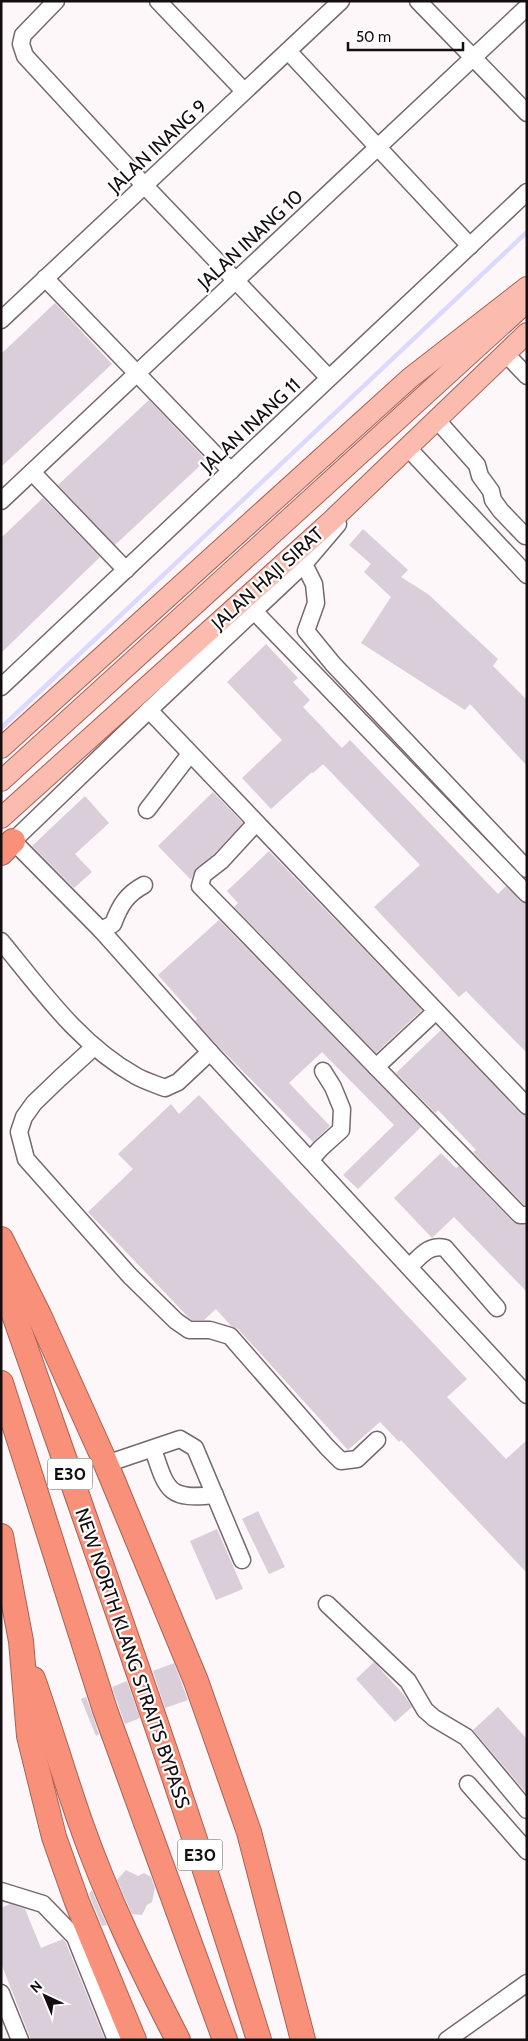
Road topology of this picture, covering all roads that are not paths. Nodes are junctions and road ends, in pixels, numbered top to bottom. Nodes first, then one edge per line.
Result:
1 (56, 1) edge
2 (158, 1) edge
3 (341, 1) edge
4 (418, 1) edge
5 (527, 7) edge
6 (288, 51) junction
7 (473, 57) junction
8 (244, 91) junction
9 (527, 113) edge
10 (377, 147) junction
11 (145, 186) junction
12 (527, 192) edge
13 (470, 246) junction
14 (45, 278) junction
15 (235, 281) junction
16 (527, 287) edge
17 (527, 302) edge
18 (1, 320) edge
19 (527, 333) edge
20 (505, 353) junction
21 (137, 373) junction
22 (527, 376) edge
23 (329, 378) junction
24 (436, 419) junction
25 (408, 448) junction
26 (392, 462) junction
27 (231, 471) junction
28 (32, 472) junction
29 (1, 500) edge
30 (525, 536) dead end
31 (304, 564) junction
32 (126, 570) junction
33 (527, 575) edge
34 (254, 612) junction
35 (1, 687) edge
36 (149, 710) junction
37 (1, 748) edge
38 (190, 754) junction
39 (1, 780) edge
40 (147, 810) dead end
41 (1, 818) edge
42 (256, 823) junction
43 (5, 841) edge
44 (527, 869) edge
45 (144, 885) dead end
46 (527, 894) edge
47 (101, 930) junction
48 (1, 942) edge
49 (435, 1012) junction
50 (94, 1047) junction
51 (210, 1052) junction
52 (376, 1067) junction
53 (324, 1071) dead end
54 (527, 1106) edge
55 (311, 1159) junction
56 (527, 1215) edge
57 (1, 1239) edge
58 (410, 1267) junction
59 (1, 1277) edge
60 (498, 1308) dead end
61 (1, 1383) edge
62 (527, 1395) edge
63 (377, 1440) dead end
64 (152, 1450) junction
65 (106, 1464) junction
66 (215, 1495) junction
67 (1, 1536) edge
68 (242, 1560) dead end
69 (327, 1604) dead end
70 (21, 1642) junction
71 (468, 1784) dead end
72 (527, 1810) edge
73 (527, 1851) edge
74 (1, 1891) edge
75 (527, 1983) edge
76 (1, 1993) edge
77 (20, 2040) edge
78 (116, 2040) edge
79 (134, 2040) edge
80 (178, 2040) edge
81 (225, 2040) edge
82 (258, 2040) edge
83 (303, 2040) edge
84 (447, 2040) edge

1 - 11 street
2 - 8 street
3 - 6 street, JALAN INANG 9
4 - 7 street
5 - 7 street, JALAN INANG 10
6 - 8 street, JALAN INANG 9
6 - 10 street
7 - 9 street
7 - 10 street, JALAN INANG 10
8 - 11 street, JALAN INANG 9
10 - 13 street
10 - 15 street, JALAN INANG 10
11 - 14 street, JALAN INANG 9
11 - 15 street
12 - 13 street, JALAN INANG 11
13 - 23 street, JALAN INANG 11
14 - 18 street, JALAN INANG 9
14 - 21 street
15 - 21 street, JALAN INANG 10
15 - 23 street
16 - 37 main road
17 - 39 main road, JALAN HAJI SIRAT
19 - 20 main road, JALAN HAJI SIRAT
20 - 22 street
20 - 24 main road, JALAN HAJI SIRAT
21 - 27 street
21 - 28 street, JALAN INANG 10
23 - 27 street, JALAN INANG 11
24 - 25 main road, JALAN HAJI SIRAT
24 - 30 street
25 - 26 main road, JALAN HAJI SIRAT
25 - 33 street
26 - 31 street
26 - 41 main road, JALAN HAJI SIRAT
27 - 32 street, JALAN INANG 11
28 - 29 street, JALAN INANG 10
28 - 32 street
31 - 34 street
31 - 44 street
32 - 35 street, JALAN INANG 11
34 - 36 street
34 - 46 street
36 - 38 street
36 - 43 street
38 - 40 street
38 - 42 street
42 - 49 street
42 - 52 street
43 - 47 street
45 - 47 street
47 - 51 street
48 - 50 street
49 - 52 street
49 - 54 street
50 - 51 street
50 - 63 street
51 - 55 street
52 - 56 street
53 - 55 street
55 - 58 street
57 - 65 highway
58 - 60 street
58 - 62 street
59 - 82 highway, NEW NORTH KLANG STRAITS BYPASS / E30
61 - 81 highway, NEW NORTH KLANG STRAITS BYPASS / E30
64 - 65 street
64 - 66 street
64 - 66 street
65 - 83 highway
66 - 68 street
67 - 70 highway
69 - 72 street
70 - 79 highway
70 - 80 highway
71 - 73 street
74 - 78 street
75 - 84 street
76 - 77 street

